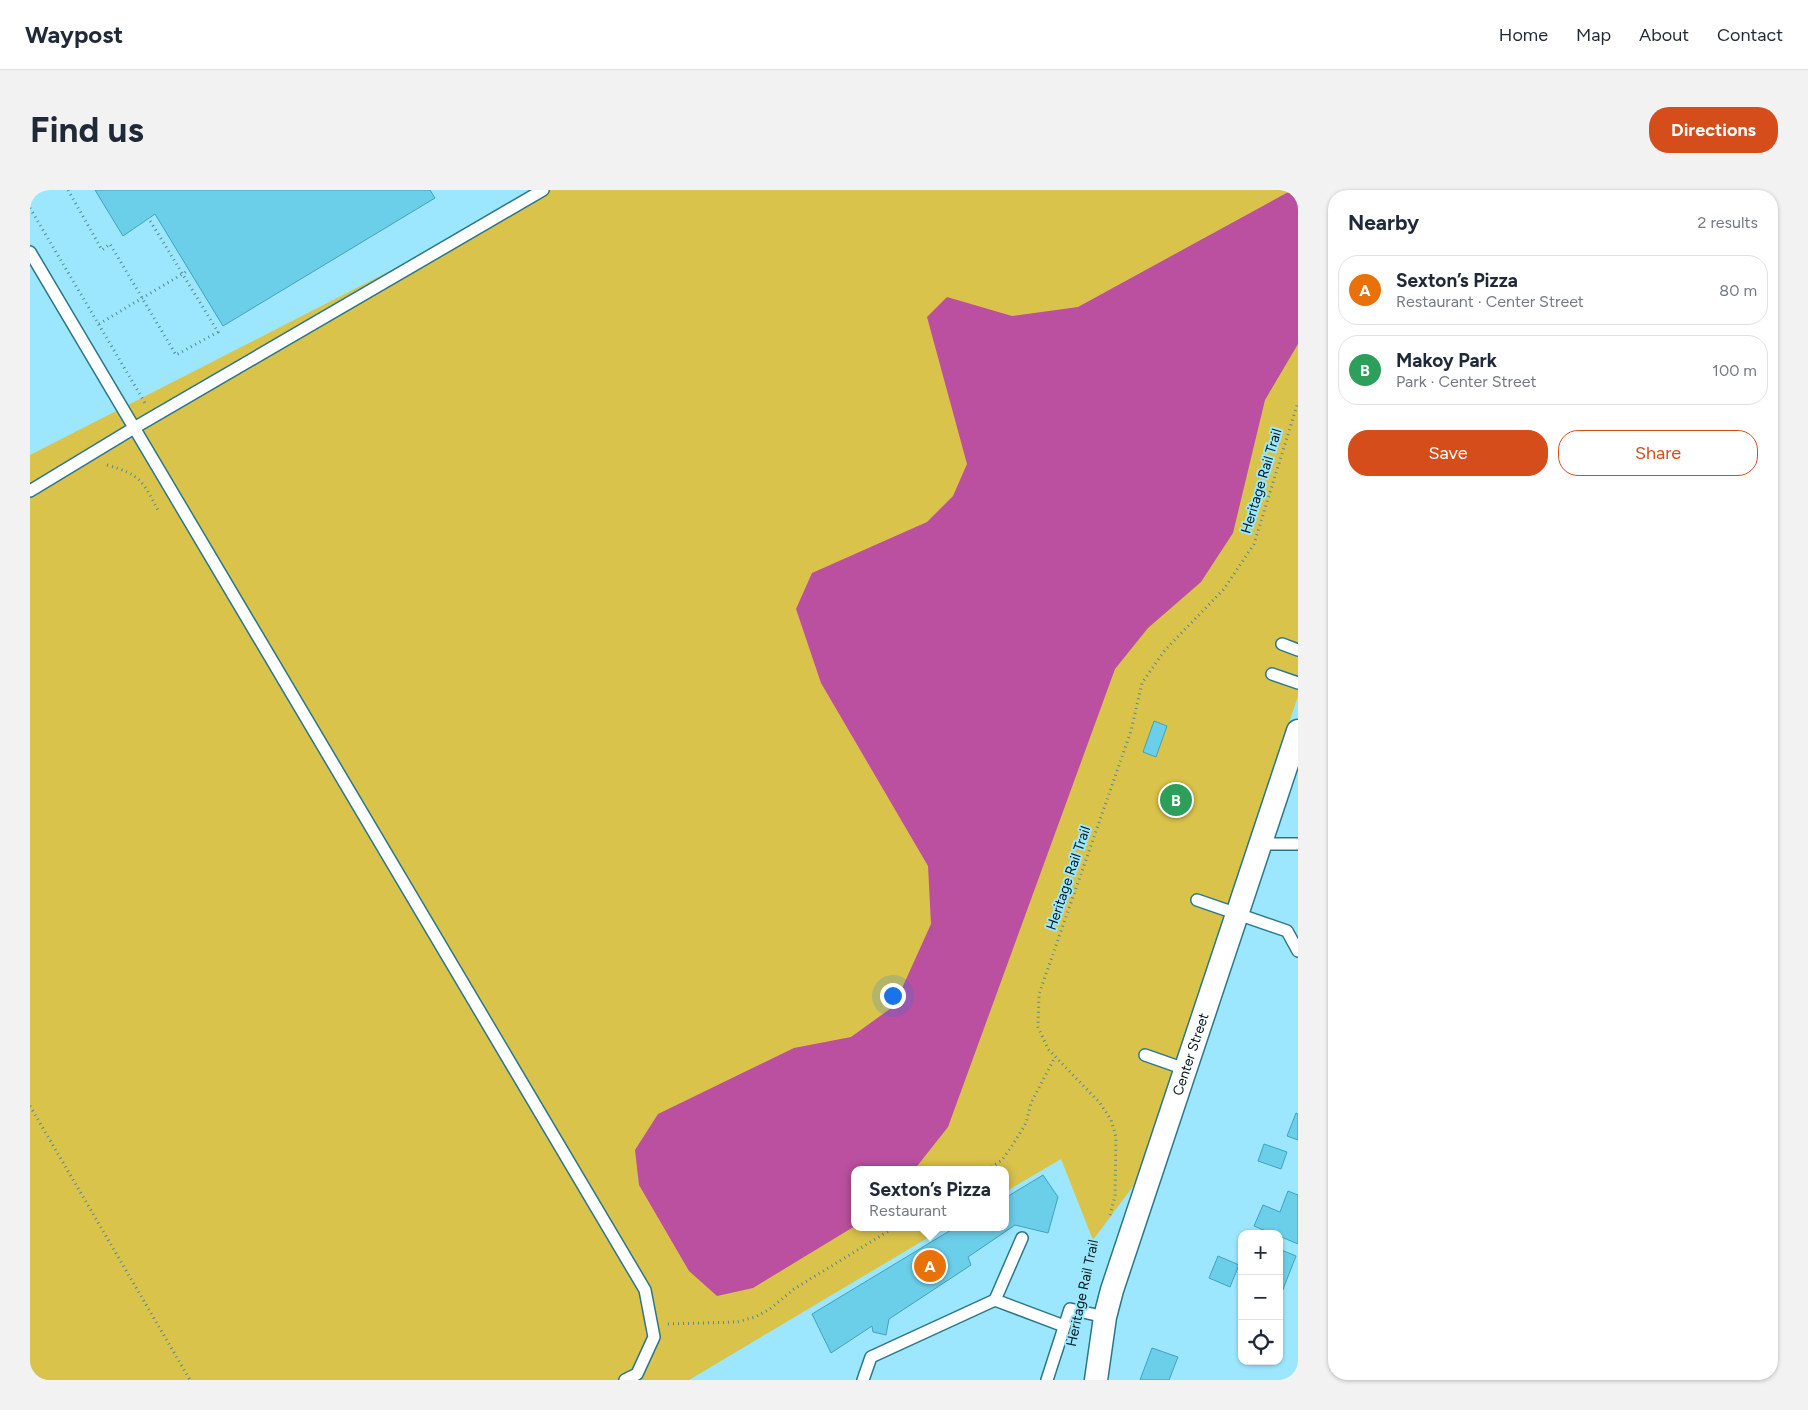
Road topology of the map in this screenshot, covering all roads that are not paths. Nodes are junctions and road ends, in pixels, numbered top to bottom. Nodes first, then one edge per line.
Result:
1 (543, 190) edge
2 (30, 252) edge
3 (134, 428) junction
4 (30, 491) edge
5 (1282, 644) dead end
6 (1298, 650) edge
7 (1272, 674) dead end
8 (1298, 683) edge
9 (1298, 731) edge
10 (1262, 844) junction
11 (1298, 844) edge
12 (1197, 900) dead end
13 (1238, 914) junction
14 (1298, 951) edge
15 (1145, 1055) dead end
16 (1185, 1069) junction
17 (1022, 1238) dead end
18 (995, 1300) junction
19 (1105, 1317) junction
20 (1064, 1326) junction
21 (625, 1380) edge
22 (863, 1380) edge
23 (1047, 1380) edge
24 (1096, 1380) edge

1 - 3 lane
2 - 3 lane
3 - 4 lane
3 - 21 lane
5 - 6 lane
7 - 8 lane
9 - 10 street, Center Street
10 - 11 lane
10 - 13 street, Center Street
12 - 13 lane
13 - 14 lane
13 - 16 street, Center Street
15 - 16 lane
16 - 19 street, Center Street
17 - 18 lane
18 - 20 lane
18 - 22 lane
19 - 20 lane
19 - 24 street, Center Street
20 - 23 lane

